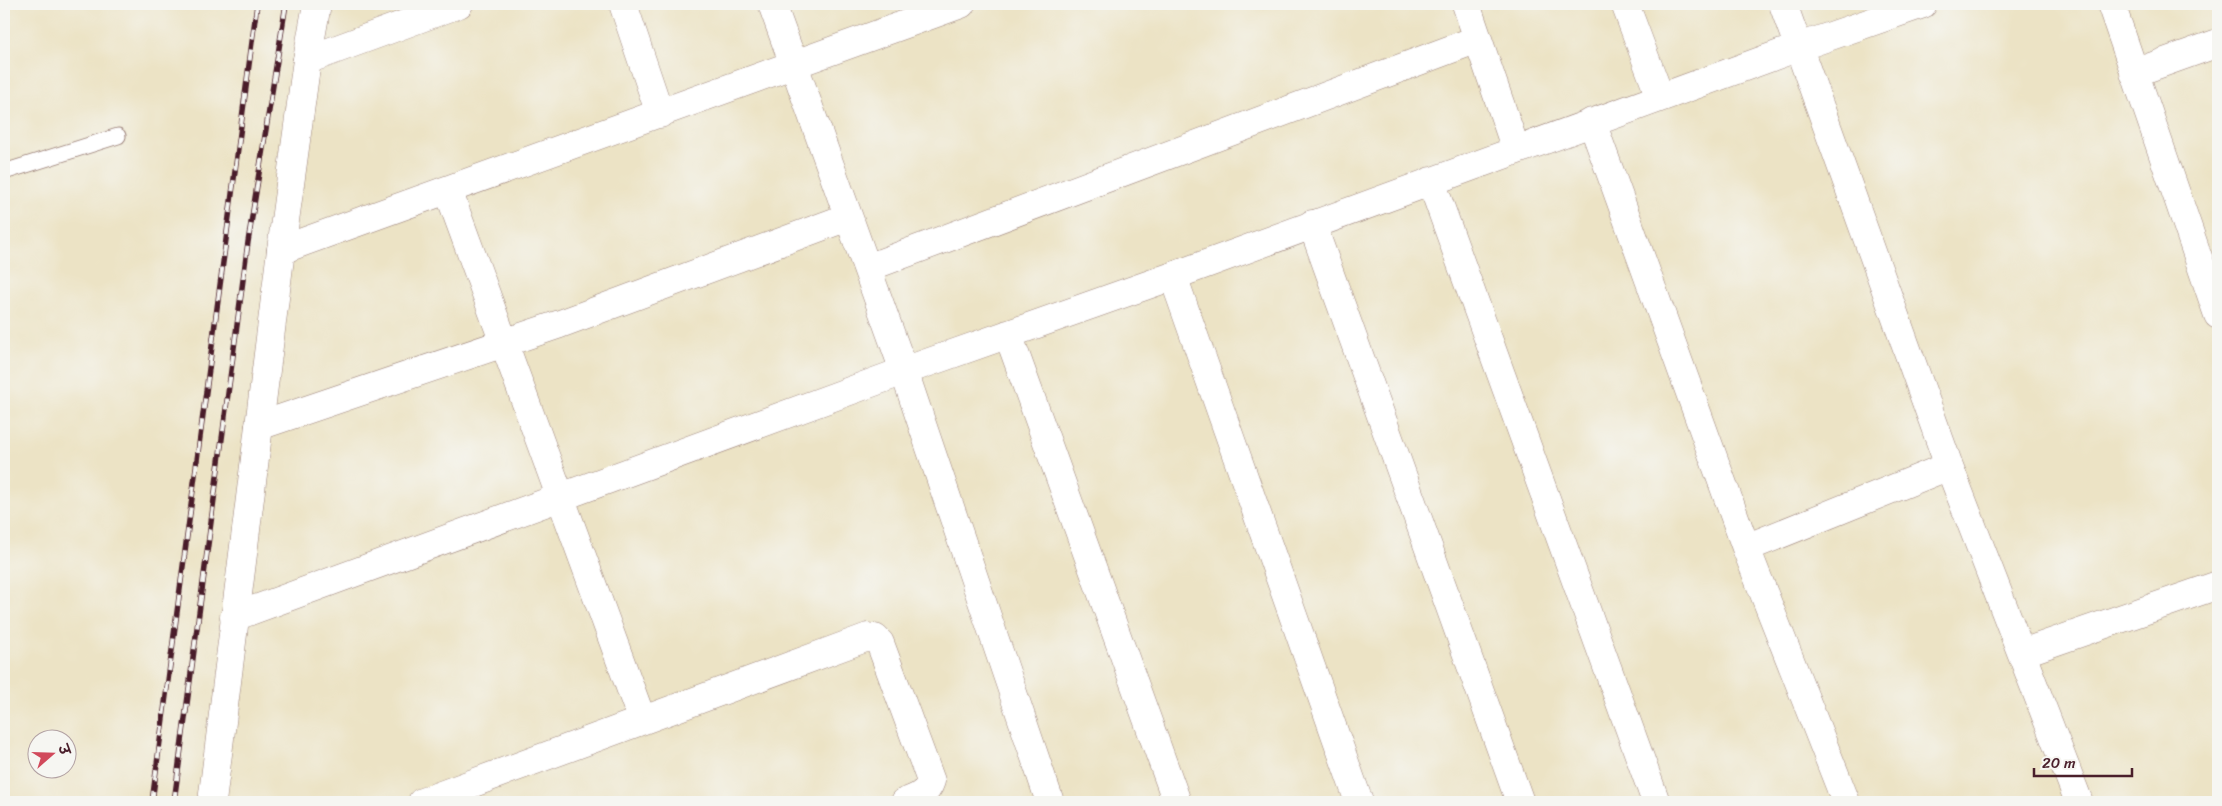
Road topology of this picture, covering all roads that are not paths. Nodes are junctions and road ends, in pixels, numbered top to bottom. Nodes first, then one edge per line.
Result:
1 (317, 4) edge
2 (459, 4) edge
3 (623, 4) edge
4 (772, 4) edge
5 (1466, 4) edge
6 (1625, 4) edge
7 (1783, 4) edge
8 (1923, 4) edge
9 (2111, 4) edge
10 (957, 5) edge
11 (1478, 39) junction
12 (2218, 43) edge
13 (1798, 47) junction
14 (307, 60) junction
15 (793, 65) junction
16 (2134, 73) junction
17 (1660, 97) junction
18 (660, 114) junction
19 (1592, 122) junction
20 (118, 136) dead end
21 (1516, 150) junction
22 (4, 172) edge
23 (1431, 180) junction
24 (448, 190) junction
25 (848, 217) junction
26 (1312, 224) junction
27 (281, 250) junction
28 (867, 268) junction
29 (1172, 276) junction
30 (2218, 315) edge
31 (1008, 334) junction
32 (504, 343) junction
33 (904, 371) junction
34 (259, 426) junction
35 (1949, 466) junction
36 (560, 497) junction
37 (1746, 548) junction
38 (2218, 585) edge
39 (234, 616) junction
40 (2022, 653) junction
41 (642, 720) junction
42 (212, 802) edge
43 (422, 802) edge
44 (905, 802) edge
45 (1050, 802) edge
46 (1177, 802) edge
47 (1359, 802) edge
48 (1520, 802) edge
49 (1656, 802) edge
50 (1846, 802) edge
51 (2079, 802) edge

1 - 14 street
2 - 14 street
3 - 18 street
4 - 15 street
5 - 11 street
6 - 17 street
7 - 13 street
8 - 13 street
9 - 16 street
10 - 15 street
11 - 21 street
11 - 28 street
12 - 16 street
13 - 17 street
13 - 35 street
14 - 27 street
15 - 18 street
15 - 25 street
16 - 30 street
17 - 19 street
18 - 24 street
19 - 21 street
19 - 37 street
20 - 22 lane
21 - 23 street
23 - 26 street
23 - 49 street
24 - 27 street
24 - 32 street
25 - 28 street
25 - 32 street
26 - 29 street
26 - 48 street
27 - 34 street
28 - 33 street
29 - 31 street
29 - 47 street
31 - 33 street
31 - 46 street
32 - 34 street
32 - 36 street
33 - 36 street
33 - 45 street
34 - 39 street
35 - 37 street
35 - 40 street
36 - 39 street
36 - 41 street
37 - 50 street
38 - 40 street
39 - 42 street
40 - 51 street
41 - 43 street
41 - 44 street

